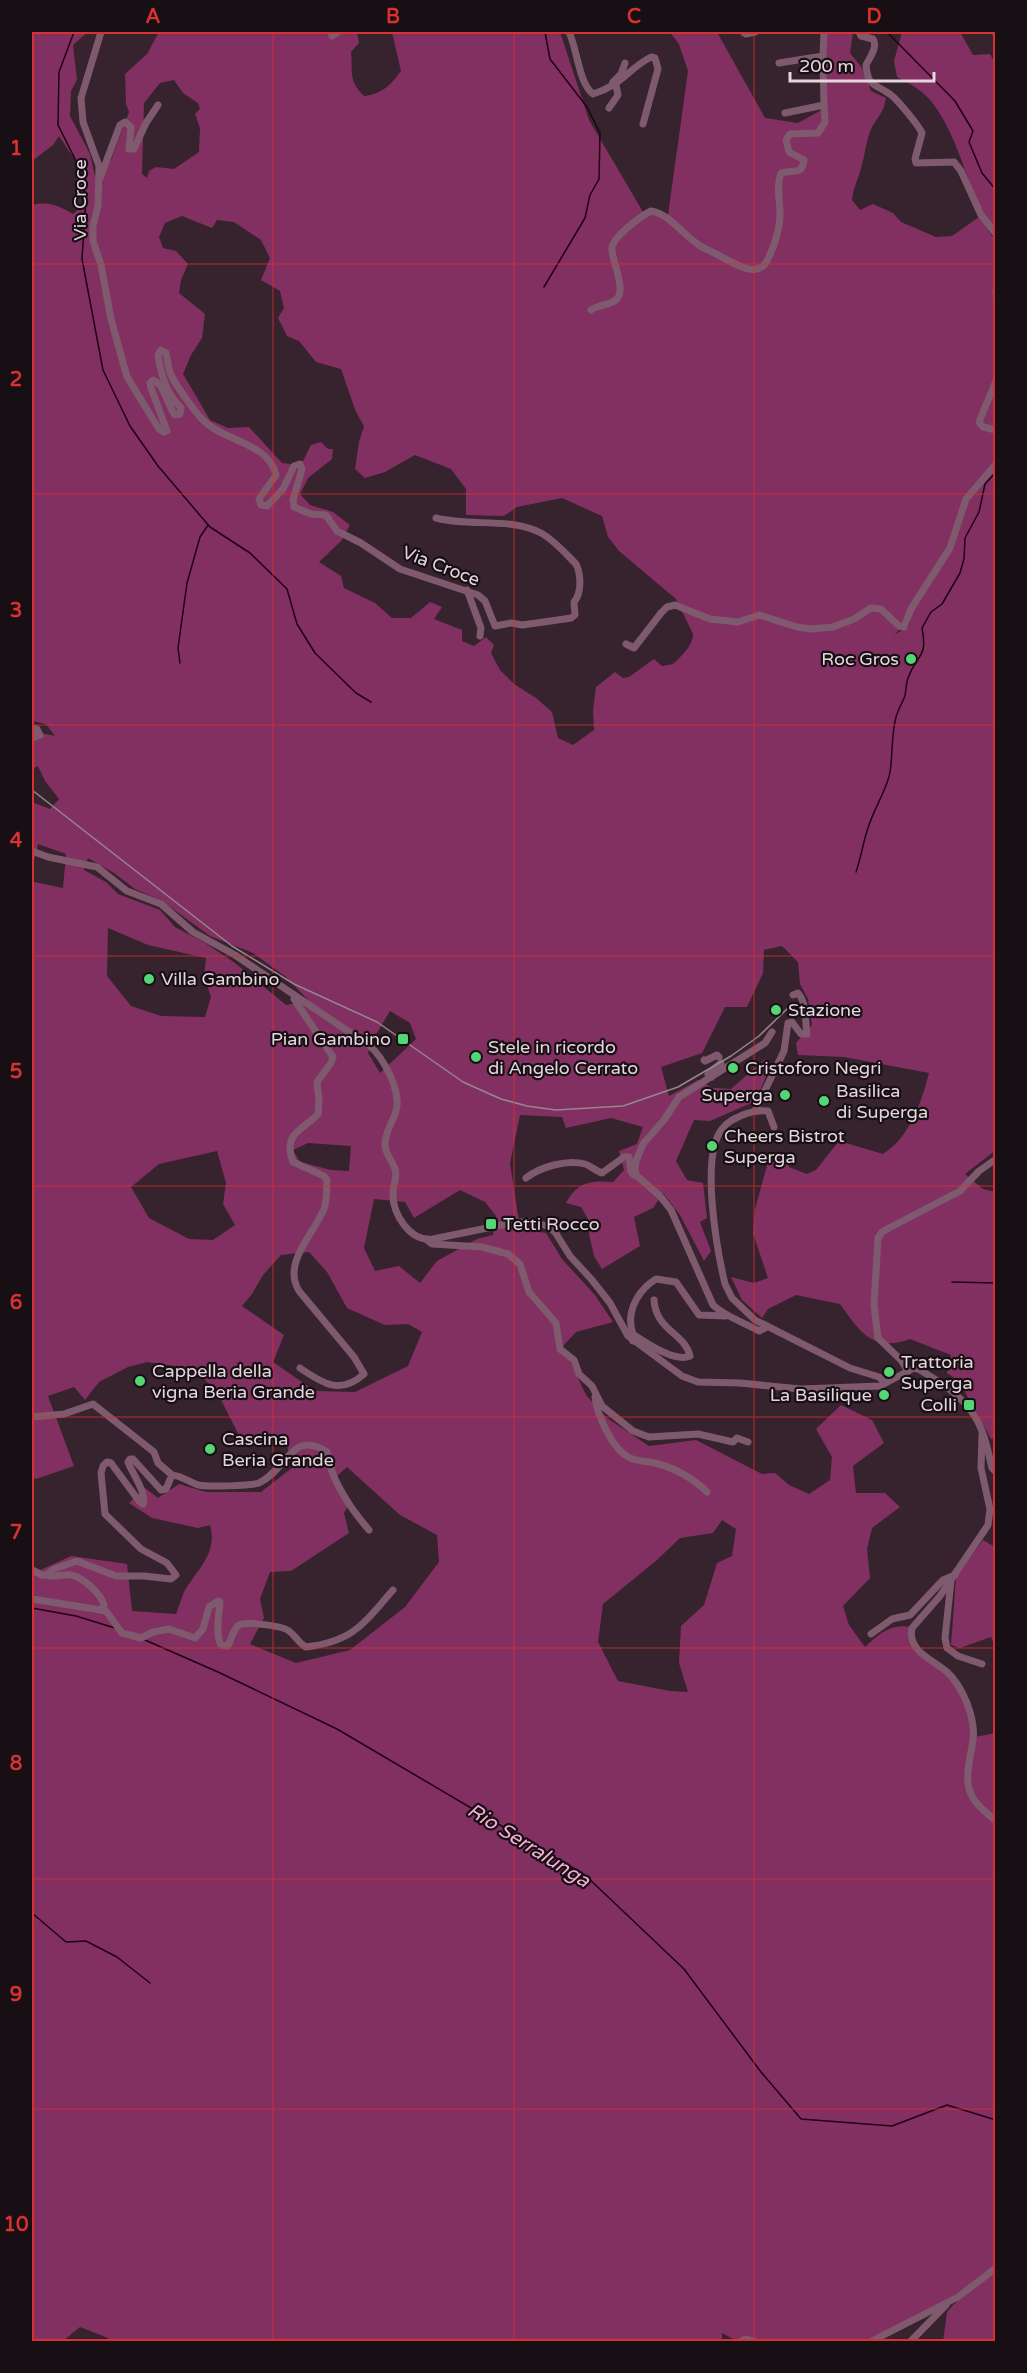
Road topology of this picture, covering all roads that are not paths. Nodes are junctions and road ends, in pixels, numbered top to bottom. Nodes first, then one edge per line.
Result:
1 (101, 32) edge
2 (331, 32) edge
3 (338, 32) edge
4 (569, 32) edge
5 (743, 32) edge
6 (755, 32) edge
7 (824, 32) edge
8 (859, 32) edge
9 (823, 56) junction
10 (625, 63) dead end
11 (779, 63) dead end
12 (614, 86) junction
13 (158, 105) dead end
14 (824, 105) junction
15 (609, 108) dead end
16 (785, 113) dead end
17 (643, 124) dead end
18 (98, 180) junction
19 (996, 234) edge
20 (996, 292) edge
21 (996, 301) edge
22 (591, 310) dead end
23 (996, 381) edge
24 (996, 430) edge
25 (996, 464) edge
26 (436, 518) dead end
27 (467, 590) junction
28 (480, 636) dead end
29 (626, 644) dead end
30 (32, 728) edge
31 (32, 738) edge
32 (32, 851) edge
33 (289, 992) junction
34 (793, 995) dead end
35 (772, 1032) dead end
36 (704, 1060) dead end
37 (712, 1077) junction
38 (757, 1107) junction
39 (774, 1127) dead end
40 (996, 1159) edge
41 (637, 1176) junction
42 (526, 1178) dead end
43 (427, 1240) junction
44 (654, 1300) dead end
45 (725, 1316) junction
46 (767, 1327) junction
47 (634, 1338) junction
48 (300, 1368) dead end
49 (908, 1371) junction
50 (885, 1383) junction
51 (592, 1386) junction
52 (32, 1417) edge
53 (982, 1431) junction
54 (748, 1442) dead end
55 (996, 1472) edge
56 (172, 1475) junction
57 (707, 1492) dead end
58 (369, 1530) dead end
59 (32, 1570) edge
60 (46, 1575) junction
61 (953, 1578) junction
62 (393, 1590) dead end
63 (32, 1599) edge
64 (101, 1610) junction
65 (871, 1634) dead end
66 (982, 1664) dead end
67 (996, 1821) edge
68 (996, 2268) edge
69 (950, 2301) junction
70 (740, 2342) edge
71 (756, 2342) edge
72 (870, 2342) edge
73 (910, 2342) edge

1 - 18 street, Via Croce
2 - 3 street
4 - 12 street
5 - 6 street
7 - 9 street
8 - 19 street
9 - 11 street
9 - 14 street
10 - 12 street
12 - 15 street
12 - 17 street
13 - 18 street
14 - 16 street
14 - 22 street
18 - 27 street, Via Croce
20 - 21 street
23 - 24 street
25 - 29 street
26 - 27 street, Via Croce
27 - 28 street
30 - 31 street
32 - 33 street
33 - 43 street
33 - 48 street
34 - 38 street
35 - 37 street
36 - 37 street
37 - 41 street
38 - 39 street
38 - 46 street
40 - 49 street
41 - 42 street
41 - 45 street
43 - 47 street
43 - 51 street
44 - 47 street
45 - 46 street
45 - 47 street
46 - 50 street
47 - 50 street
49 - 50 street
49 - 53 street
51 - 54 street
51 - 57 street
52 - 56 street
53 - 55 street
53 - 61 street
56 - 58 street
56 - 60 street
59 - 60 street
60 - 64 street
61 - 65 street
61 - 66 street
61 - 67 street
62 - 64 street
63 - 64 street
68 - 69 street
69 - 72 street
69 - 73 street
70 - 71 street

